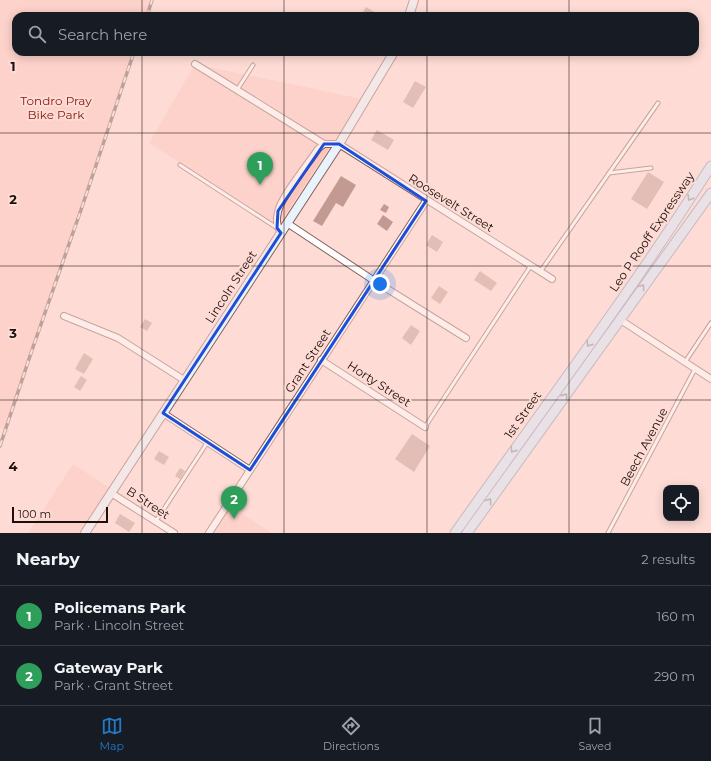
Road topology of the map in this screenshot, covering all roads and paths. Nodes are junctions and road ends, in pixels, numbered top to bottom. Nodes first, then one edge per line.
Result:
1 (414, 0) edge
2 (410, 12) edge
3 (392, 56) edge
4 (195, 64) dead end
5 (253, 65) dead end
6 (237, 90) junction
7 (658, 104) dead end
8 (324, 144) junction
9 (339, 144) junction
10 (180, 165) dead end
11 (711, 166) edge
12 (651, 168) dead end
13 (609, 173) junction
14 (711, 193) edge
15 (426, 201) junction
16 (287, 223) junction
17 (279, 231) junction
18 (530, 267) junction
19 (540, 272) junction
20 (552, 279) dead end
21 (373, 280) junction
22 (612, 312) joint
23 (64, 316) dead end
24 (619, 319) junction
25 (711, 323) edge
26 (466, 338) dead end
27 (321, 360) junction
28 (685, 362) junction
29 (695, 369) junction
30 (711, 379) edge
31 (184, 380) junction
32 (163, 412) junction
33 (425, 427) joint
34 (208, 442) junction
35 (250, 470) junction
36 (111, 493) junction
37 (156, 521) junction
38 (85, 533) edge
39 (174, 533) edge
40 (208, 533) edge
41 (455, 533) edge
42 (466, 533) edge
43 (608, 533) edge

1 - 2 main road
3 - 9 main road, Lincoln Street
4 - 6 street
5 - 6 lane
6 - 8 street
7 - 13 lane
8 - 9 street
8 - 17 street
9 - 15 street, Roosevelt Street
9 - 16 main road, Lincoln Street
10 - 17 lane
11 -> 22 main road, Leo P Rooff Expressway
12 - 13 lane
13 - 19 lane
24 -> 14 main road, Leo P Rooff Expressway
15 - 18 street, Roosevelt Street
15 - 21 street, Grant Street
16 - 17 main road, Lincoln Street
16 - 21 street
17 - 31 main road, Lincoln Street
18 - 19 street, Roosevelt Street
18 - 33 lane
19 - 20 street, Roosevelt Street
21 - 26 street
21 - 27 street, Grant Street
22 -> 41 main road, 1st Street
23 - 31 street
24 - 28 street
42 -> 24 main road, 1st Street
25 - 28 lane
27 - 33 street, Horty Street
27 - 35 street, Grant Street
28 - 29 street
29 - 30 street
29 - 43 lane, Beech Avenue
31 - 32 main road, Lincoln Street
32 - 34 street
32 - 36 main road, Lincoln Street
34 - 35 street
34 - 37 lane
35 - 40 street, Grant Street
36 - 37 street, B Street
36 - 38 main road, Lincoln Street
37 - 39 street, B Street

